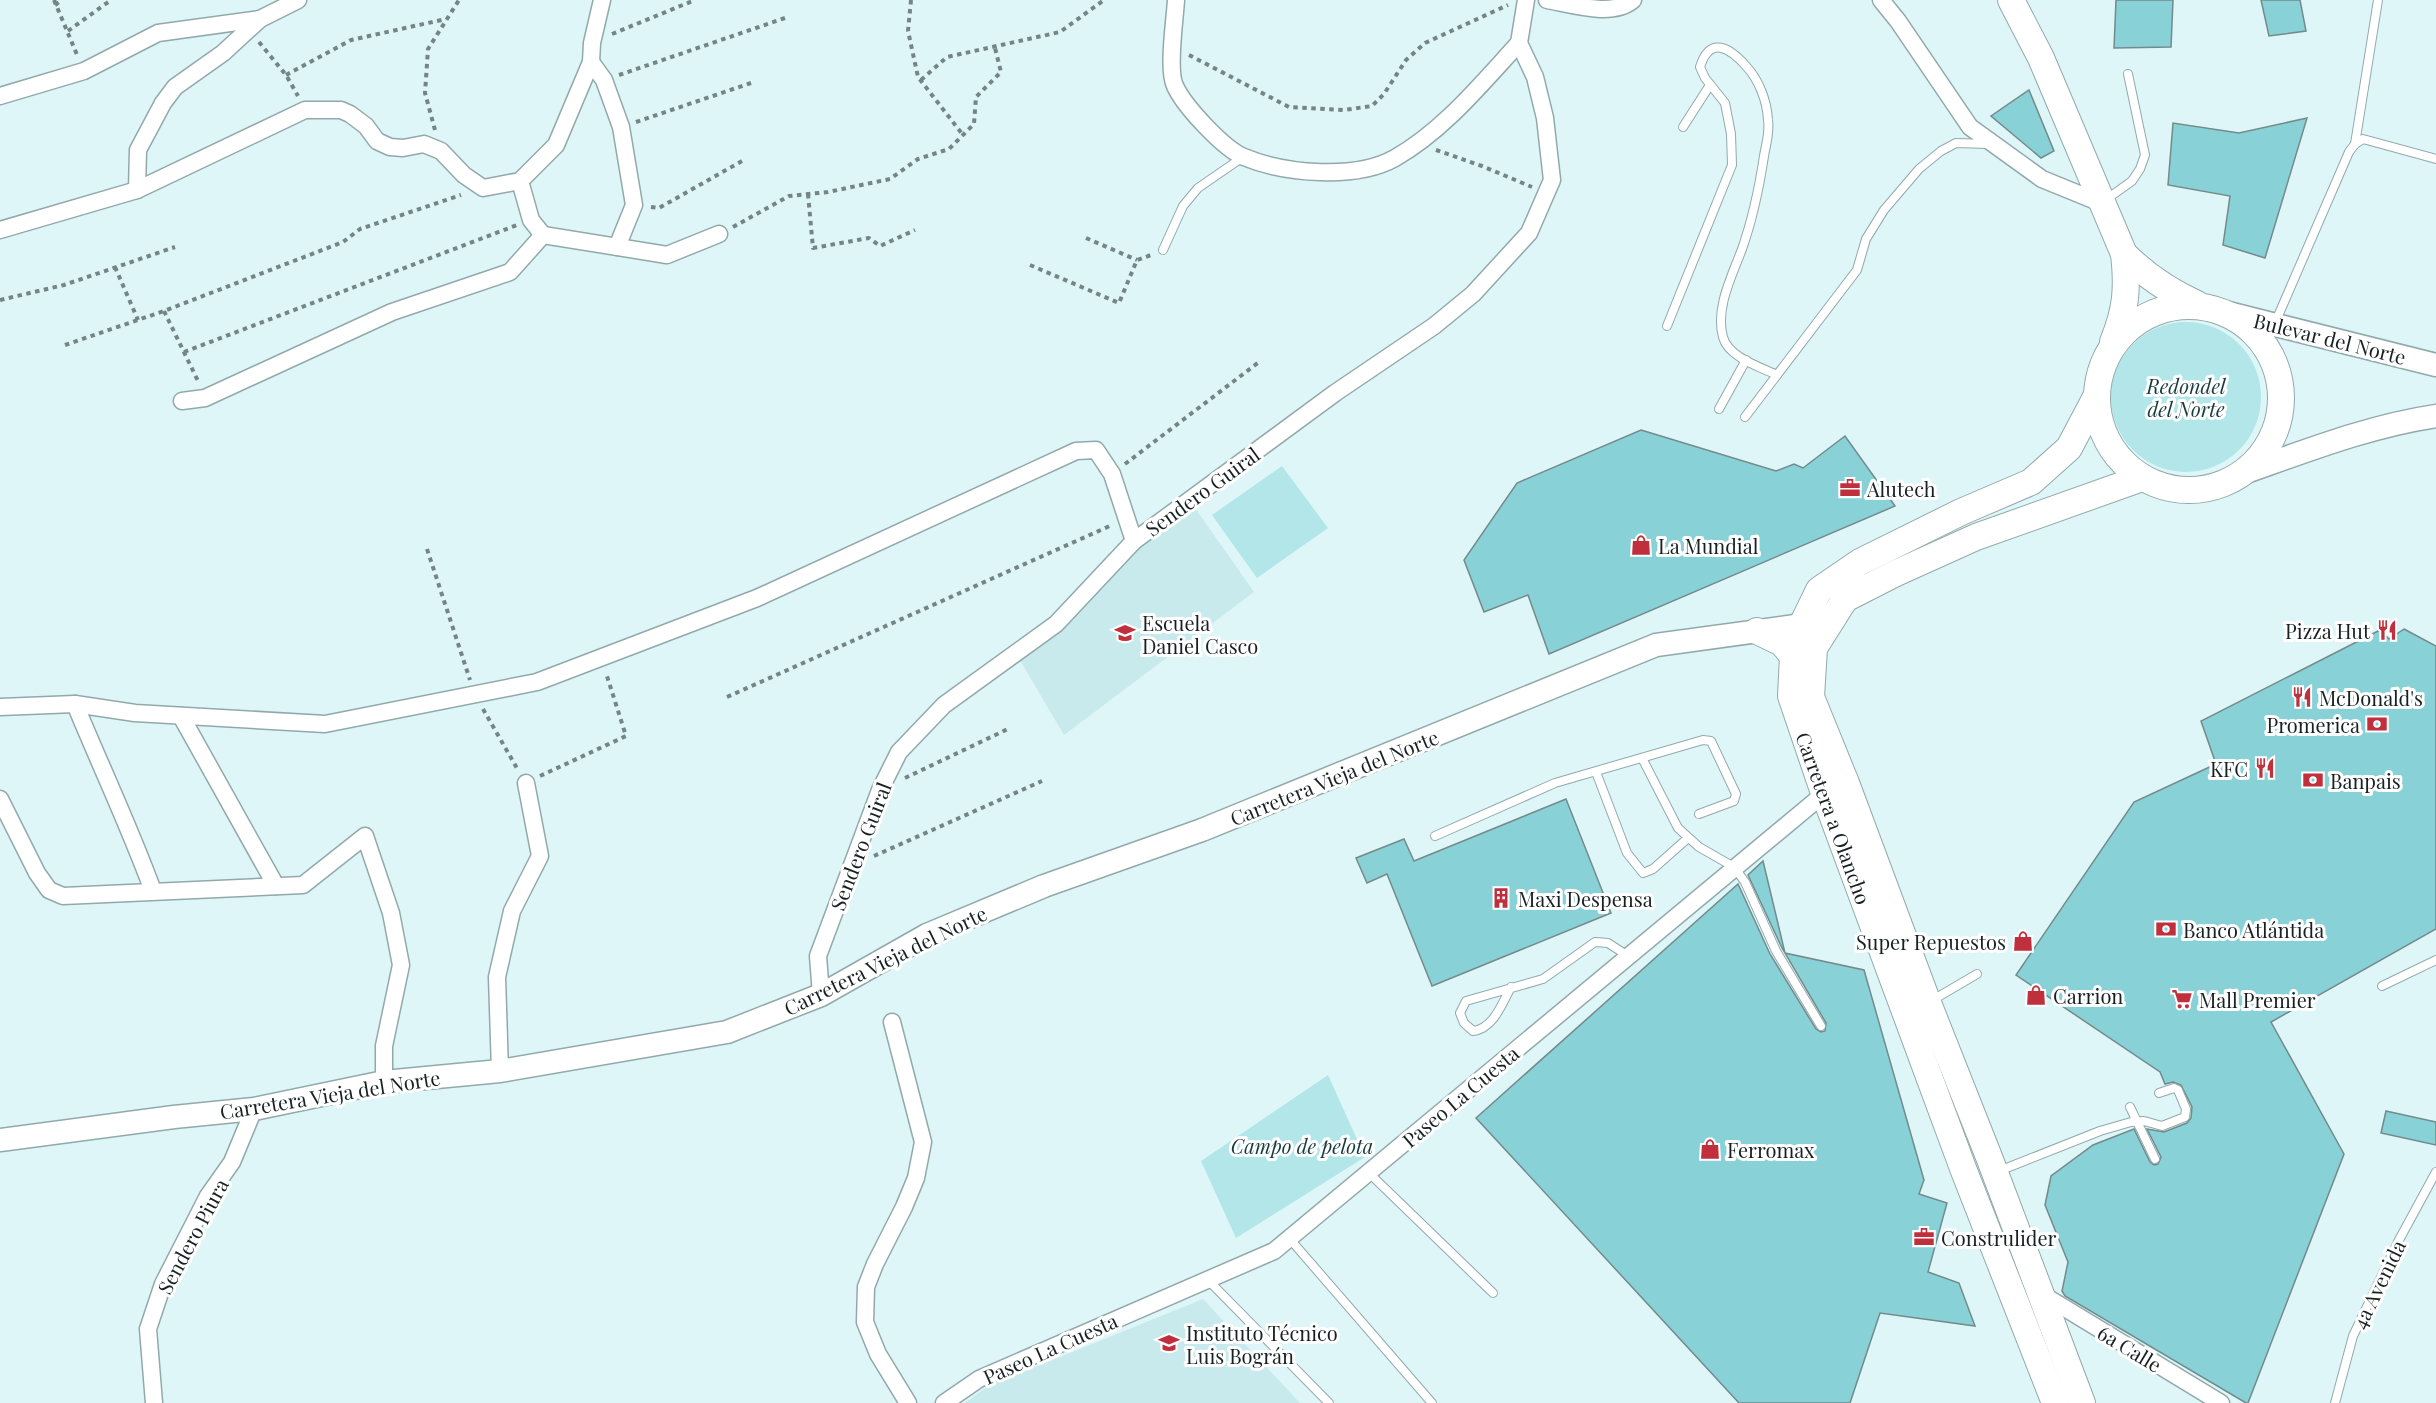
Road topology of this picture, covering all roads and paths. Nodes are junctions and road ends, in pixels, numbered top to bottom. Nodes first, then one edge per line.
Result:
1 (62, 0) edge
2 (111, 0) edge
3 (298, 0) edge
4 (459, 0) edge
5 (602, 0) edge
6 (695, 0) edge
7 (911, 0) edge
8 (1104, 0) edge
9 (1176, 0) edge
10 (1526, 0) edge
11 (1547, 0) edge
12 (1633, 0) edge
13 (1881, 0) edge
14 (2011, 0) edge
15 (2378, 0) edge
16 (54, 3) edge
17 (1509, 5) dead end
18 (785, 18) dead end
19 (446, 19) junction
20 (254, 25) junction
21 (68, 31) junction
22 (592, 43) junction
23 (1519, 43) junction
24 (1173, 46) junction
25 (994, 48) junction
26 (591, 62) junction
27 (84, 72) junction
28 (2127, 74) dead end
29 (286, 75) junction
30 (604, 80) junction
31 (921, 80) junction
32 (751, 83) dead end
33 (1710, 85) junction
34 (0, 96) edge
35 (305, 110) junction
36 (621, 127) junction
37 (1683, 127) dead end
38 (963, 135) junction
39 (1416, 143) junction
40 (1993, 144) junction
41 (2355, 144) junction
42 (441, 151) junction
43 (1243, 157) junction
44 (2436, 159) edge
45 (742, 160) dead end
46 (520, 181) junction
47 (483, 188) junction
48 (137, 190) junction
49 (1547, 193) junction
50 (808, 194) junction
51 (2101, 203) junction
52 (634, 205) junction
53 (531, 220) junction
54 (0, 230) edge
55 (915, 230) dead end
56 (720, 234) joint
57 (543, 235) junction
58 (1086, 238) dead end
59 (175, 247) dead end
60 (617, 247) junction
61 (1163, 250) joint
62 (2124, 254) junction
63 (1137, 260) junction
64 (1030, 265) dead end
65 (115, 267) junction
66 (0, 300) edge
67 (2199, 305) junction
68 (164, 311) junction
69 (2224, 312) junction
70 (138, 320) junction
71 (2275, 324) junction
72 (1667, 326) dead end
73 (64, 345) dead end
74 (2111, 347) junction
75 (184, 352) junction
76 (1746, 360) junction
77 (1259, 362) dead end
78 (2436, 365) edge
79 (1777, 375) junction
80 (2097, 395) junction
81 (206, 398) junction
82 (182, 401) dead end
83 (1719, 409) dead end
84 (2436, 416) edge
85 (1745, 417) dead end
86 (2243, 473) junction
87 (1112, 474) junction
88 (2142, 478) junction
89 (1126, 519) junction
90 (1134, 541) junction
91 (427, 549) dead end
92 (1802, 625) junction
93 (1757, 632) junction
94 (1793, 656) junction
95 (601, 658) junction
96 (475, 695) junction
97 (727, 697) dead end
98 (75, 704) junction
99 (0, 707) edge
100 (181, 716) junction
101 (1010, 728) dead end
102 (1642, 758) junction
103 (1596, 772) junction
104 (1042, 781) dead end
105 (526, 783) junction
106 (1834, 786) junction
107 (880, 790) junction
108 (0, 799) edge
109 (1699, 814) dead end
110 (1435, 836) dead end
111 (1688, 838) junction
112 (852, 866) junction
113 (1734, 867) junction
114 (276, 886) junction
115 (153, 891) junction
116 (1628, 956) junction
117 (2436, 960) edge
118 (1977, 974) dead end
119 (2382, 986) dead end
120 (1511, 987) junction
121 (821, 995) junction
122 (1928, 1003) junction
123 (892, 1022) dead end
124 (1821, 1026) dead end
125 (500, 1071) junction
126 (384, 1082) junction
127 (2159, 1093) dead end
128 (2130, 1107) dead end
129 (254, 1109) junction
130 (2137, 1122) junction
131 (0, 1140) edge
132 (2155, 1158) dead end
133 (1368, 1172) junction
134 (2436, 1172) edge
135 (1995, 1173) junction
136 (1289, 1238) junction
137 (1208, 1280) junction
138 (1493, 1293) dead end
139 (2039, 1293) junction
140 (154, 1403) edge
141 (908, 1403) edge
142 (944, 1403) edge
143 (1329, 1403) edge
144 (1432, 1403) edge
145 (2054, 1403) edge
146 (2082, 1403) edge
147 (2222, 1403) edge
148 (2335, 1403) edge

1 - 16 path
2 - 21 path
3 - 20 street
4 - 19 path
5 - 22 street
6 - 22 path
7 - 31 path
8 - 25 path
9 - 24 street
10 - 23 street
11 - 12 street
13 - 40 street
14 - 51 main road
15 - 41 lane
16 - 21 path
17 - 24 path
18 - 30 path
19 - 29 path
19 - 42 path
20 - 27 street
20 - 29 path
20 - 48 street
21 - 27 path
22 - 26 street
23 - 39 street
23 - 49 street, Sendero Guiral
24 - 43 street
25 - 31 path
25 - 38 path
26 - 30 street
26 - 46 street
27 - 34 street
28 - 51 lane
29 - 35 path
30 - 36 street
31 - 38 path
32 - 36 path
33 - 37 lane
33 - 72 lane
33 - 76 lane
35 - 42 street
35 - 48 street
36 - 52 street
38 - 50 path
39 - 43 street
39 - 49 path
40 - 51 street
40 - 79 lane
41 - 44 lane
41 - 71 lane
42 - 47 street
43 - 61 lane
45 - 52 path
46 - 47 street
46 - 53 street
47 - 68 path
48 - 54 street
49 - 90 street, Sendero Guiral
50 - 55 path
50 - 56 path
51 - 62 main road
52 - 60 street
53 - 57 street
53 - 75 path
56 - 60 street
57 - 60 street
57 - 81 street
58 - 63 path
59 - 65 path
61 - 63 path
62 - 67 main road
62 - 74 main road
63 - 64 path
65 - 66 path
65 - 70 path
67 - 69 main road
67 - 74 main road
68 - 70 path
68 - 75 path
69 - 71 street, Bulevar del Norte
69 - 86 main road
70 - 73 path
71 - 78 street, Bulevar del Norte
74 - 80 main road
75 - 81 path
76 - 79 lane
76 - 83 lane
77 - 87 path
79 - 85 lane
80 - 88 main road
80 - 92 main road, Carretera a Olancho
81 - 82 street
84 - 86 street
86 - 88 main road
87 - 89 street
87 - 95 street
88 - 106 main road, Carretera a Olancho
89 - 90 street
89 - 97 path
90 - 107 street, Sendero Guiral
91 - 96 path
92 - 93 street, Carretera Vieja del Norte
92 - 94 main road, Carretera a Olancho
93 - 94 main road
93 - 121 street, Carretera Vieja del Norte
94 - 106 main road, Carretera a Olancho
95 - 96 street
95 - 105 path
96 - 100 street
96 - 105 path
98 - 99 street
98 - 100 street
98 - 115 street
100 - 114 street
101 - 107 path
102 - 103 lane
102 - 109 lane
102 - 111 lane
103 - 110 lane
103 - 111 lane
104 - 112 path
105 - 125 street
106 - 113 street, Paseo La Cuesta
106 - 122 main road, Carretera a Olancho
106 - 145 main road, Carretera a Olancho
107 - 112 street, Sendero Guiral
108 - 115 street
111 - 113 lane
112 - 121 street, Sendero Guiral
113 - 116 street, Paseo La Cuesta
113 - 124 lane
114 - 115 street
114 - 126 street
116 - 120 lane
116 - 133 street, Paseo La Cuesta
117 - 119 lane
118 - 122 lane
120 - 120 lane
121 - 125 street, Carretera Vieja del Norte
122 - 135 main road, Carretera a Olancho
123 - 141 street
125 - 126 street, Carretera Vieja del Norte
126 - 129 street, Carretera Vieja del Norte
127 - 130 lane
128 - 130 lane
129 - 131 street, Carretera Vieja del Norte
129 - 140 street, Sendero Piura
130 - 132 lane
130 - 135 lane
133 - 136 street, Paseo La Cuesta
133 - 138 lane
134 - 148 lane, 4a Avenida
135 - 139 main road, Carretera a Olancho
136 - 137 street, Paseo La Cuesta
136 - 144 lane
137 - 142 street, Paseo La Cuesta
137 - 143 lane
139 - 146 main road, Carretera a Olancho
139 - 147 street, 6a Calle

